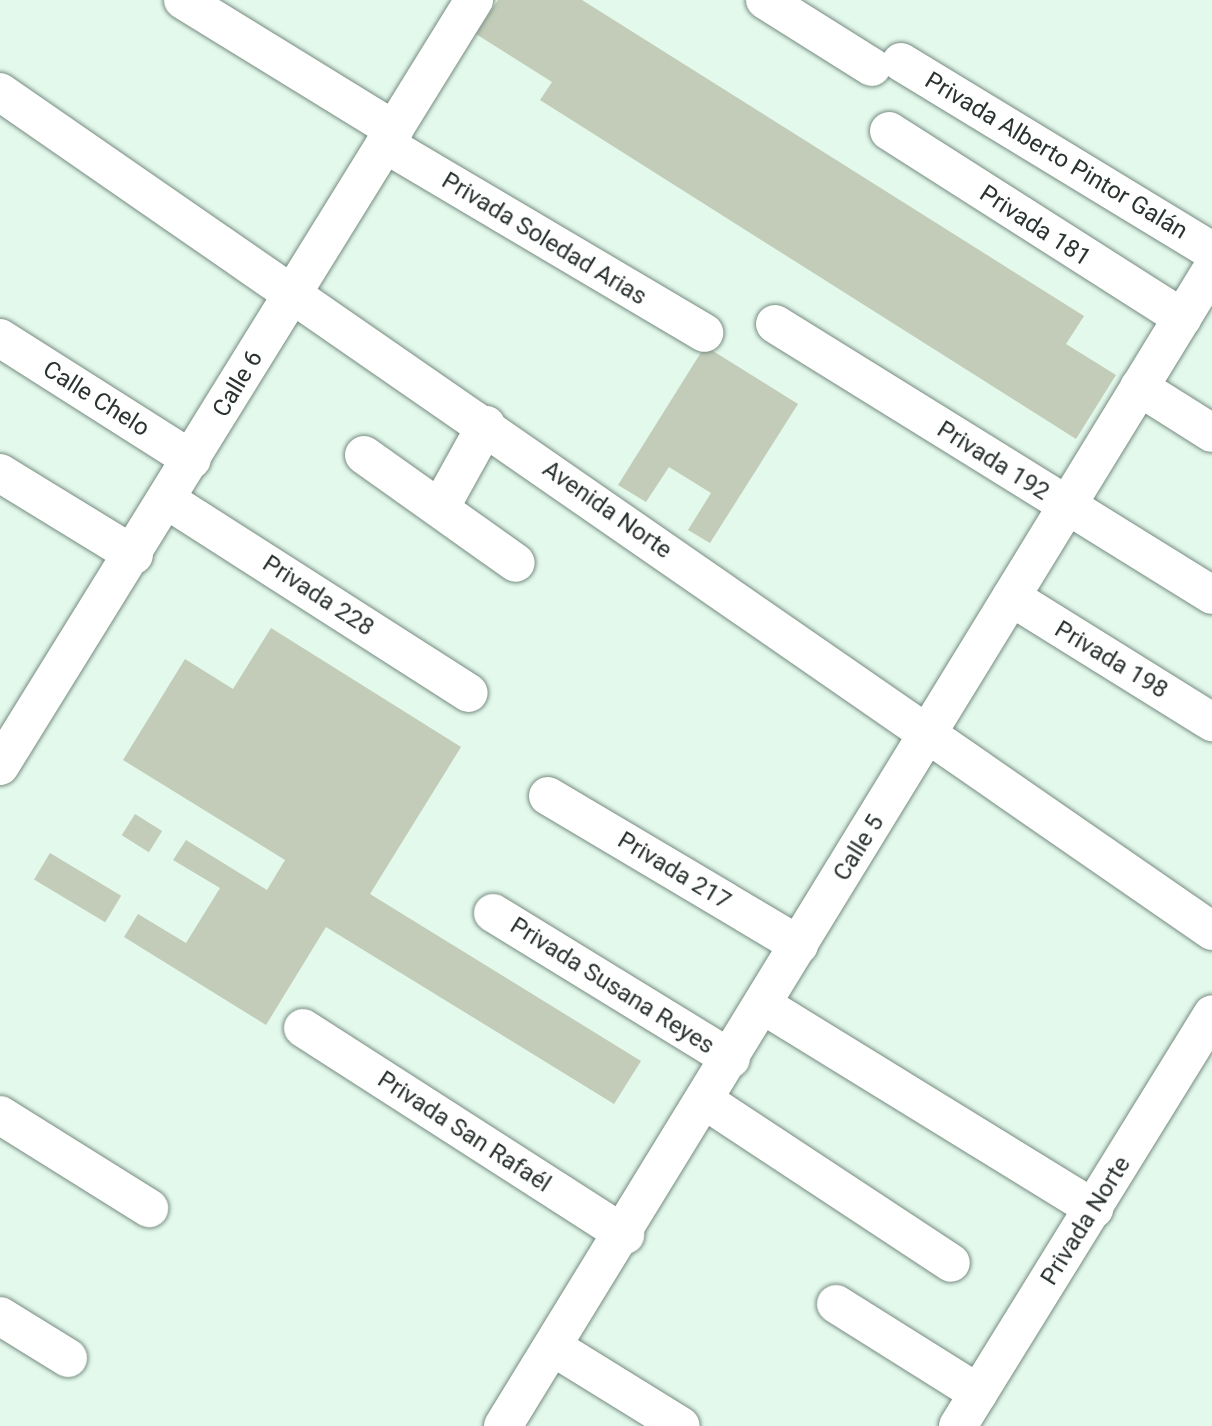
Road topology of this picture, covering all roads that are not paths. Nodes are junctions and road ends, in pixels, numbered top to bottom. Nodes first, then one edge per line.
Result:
1 (183, 0) edge
2 (474, 0) edge
3 (765, 0) edge
4 (0, 92) edge
5 (889, 131) dead end
6 (390, 137) junction
7 (1212, 251) edge
8 (1212, 269) edge
9 (292, 296) junction
10 (1182, 318) junction
11 (775, 324) dead end
12 (704, 333) dead end
13 (0, 338) edge
14 (1139, 387) junction
15 (486, 425) junction
16 (1212, 433) edge
17 (364, 455) dead end
18 (192, 460) junction
19 (0, 473) edge
20 (167, 500) junction
21 (440, 508) junction
22 (1067, 508) junction
23 (134, 555) junction
24 (516, 563) dead end
25 (1212, 595) edge
26 (1011, 597) junction
27 (469, 693) dead end
28 (1212, 722) edge
29 (930, 736) junction
30 (6, 744) edge
31 (546, 808) dead end
32 (493, 913) dead end
33 (1212, 931) edge
34 (793, 956) junction
35 (763, 1005) junction
36 (1212, 1014) edge
37 (303, 1028) dead end
38 (731, 1059) junction
39 (707, 1102) junction
40 (0, 1115) edge
41 (149, 1208) dead end
42 (1094, 1209) junction
43 (625, 1235) junction
44 (951, 1263) dead end
45 (836, 1304) dead end
46 (0, 1316) edge
47 (553, 1347) junction
48 (68, 1358) dead end
49 (978, 1393) junction
50 (503, 1426) edge
51 (681, 1426) edge
52 (958, 1426) edge

1 - 6 street, Privada Soledad Arias
2 - 6 street, Calle 6
3 - 7 street, Privada Alberto Pintor Galán
4 - 9 street, Avenida Norte
5 - 10 street, Privada 181
6 - 9 street, Calle 6
6 - 12 street, Privada Soledad Arias
8 - 10 street, Calle 5
9 - 15 street, Avenida Norte
9 - 18 street, Calle 6
10 - 14 street, Calle 5
11 - 22 street, Privada 192
13 - 18 street, Calle Chelo
14 - 16 street
14 - 22 street, Calle 5
15 - 21 street
15 - 29 street, Avenida Norte
17 - 21 street
18 - 20 street, Calle 6
19 - 23 street
20 - 23 street, Calle 6
20 - 27 street, Privada 228
21 - 24 street
22 - 25 street, Privada 192
22 - 26 street, Calle 5
23 - 30 street, Calle 6
26 - 28 street, Privada 198
26 - 29 street, Calle 5
29 - 33 street, Avenida Norte
29 - 34 street, Calle 5
31 - 34 street, Privada 217
32 - 38 street, Privada Susana Reyes
34 - 35 street, Calle 5
35 - 38 street, Calle 5
35 - 42 street
36 - 42 street, Privada Norte
37 - 43 street, Privada San Rafaél
38 - 39 street, Calle 5
39 - 43 street, Calle 5
39 - 44 street
40 - 41 street
42 - 49 street, Privada Norte
43 - 47 street, Calle 5
45 - 49 street
46 - 48 street
47 - 50 street, Calle 5
47 - 51 street
49 - 52 street, Privada Norte

